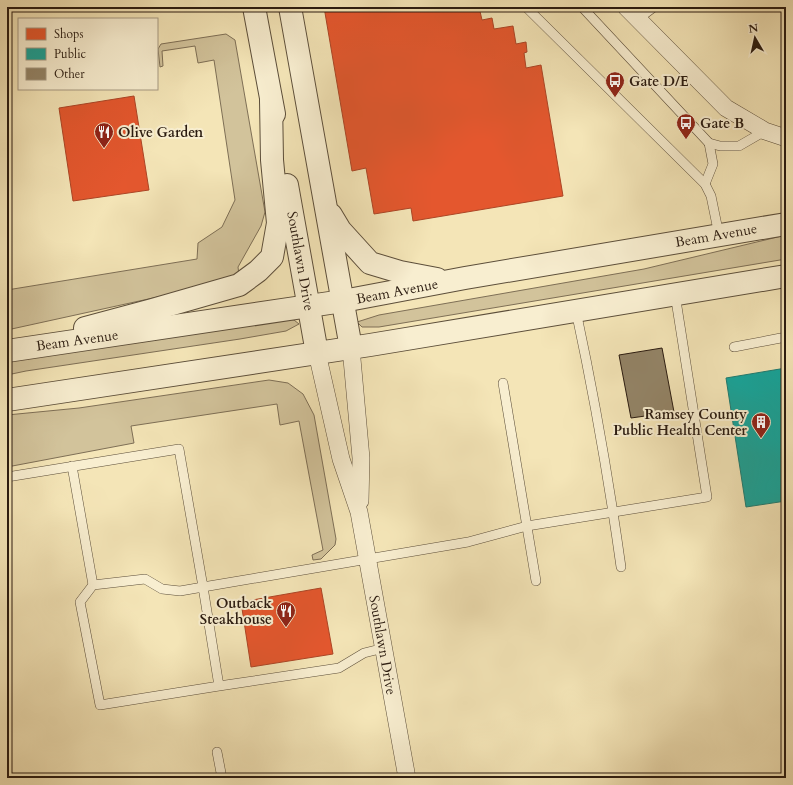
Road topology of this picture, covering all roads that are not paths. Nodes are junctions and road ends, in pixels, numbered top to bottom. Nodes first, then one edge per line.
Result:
1 (254, 7) edge
2 (290, 7) edge
3 (526, 7) edge
4 (582, 7) edge
5 (626, 7) edge
6 (654, 7) edge
7 (638, 19) junction
8 (272, 100) junction
9 (765, 131) junction
10 (786, 138) edge
11 (708, 143) junction
12 (705, 184) junction
13 (326, 207) junction
14 (786, 224) edge
15 (719, 235) junction
16 (786, 276) edge
17 (450, 281) junction
18 (675, 294) junction
19 (343, 301) junction
20 (309, 306) junction
21 (576, 311) junction
22 (786, 337) edge
23 (734, 347) dead end
24 (350, 348) junction
25 (7, 351) edge
26 (317, 353) junction
27 (503, 383) dead end
28 (7, 400) edge
29 (72, 466) junction
30 (7, 477) edge
31 (359, 512) junction
32 (613, 512) junction
33 (527, 526) junction
34 (368, 559) junction
35 (621, 567) dead end
36 (536, 581) dead end
37 (93, 586) junction
38 (203, 587) junction
39 (384, 648) junction
40 (219, 686) junction
41 (217, 752) dead end
42 (222, 778) edge
43 (407, 778) edge

1 - 8 street, Southlawn Drive
2 - 13 street, Southlawn Drive
3 - 12 lane
4 - 11 lane
5 - 7 street
6 - 7 lane
7 - 9 street
8 - 20 street, Southlawn Drive
8 - 25 street
9 - 10 street
9 - 11 lane
11 - 12 lane
12 - 15 lane
13 - 17 street
13 - 19 street, Southlawn Drive
14 - 15 street, Beam Avenue
15 - 17 street, Beam Avenue
16 - 18 street
17 - 19 street, Beam Avenue
18 - 21 street
18 - 32 lane
19 - 20 street, Beam Avenue
19 - 24 street, Southlawn Drive
20 - 25 street, Beam Avenue
20 - 26 street, Southlawn Drive
21 - 24 street
21 - 32 lane
22 - 23 lane
24 - 26 street
24 - 31 street, Southlawn Drive
26 - 28 street
26 - 31 street, Southlawn Drive
27 - 33 lane
29 - 30 lane
29 - 37 lane
29 - 38 lane
31 - 34 street, Southlawn Drive
32 - 33 lane
32 - 35 lane
33 - 34 lane
33 - 36 lane
34 - 38 lane
34 - 39 street, Southlawn Drive
37 - 38 lane
37 - 40 lane
38 - 40 lane
39 - 40 lane
39 - 43 street, Southlawn Drive
41 - 42 lane

